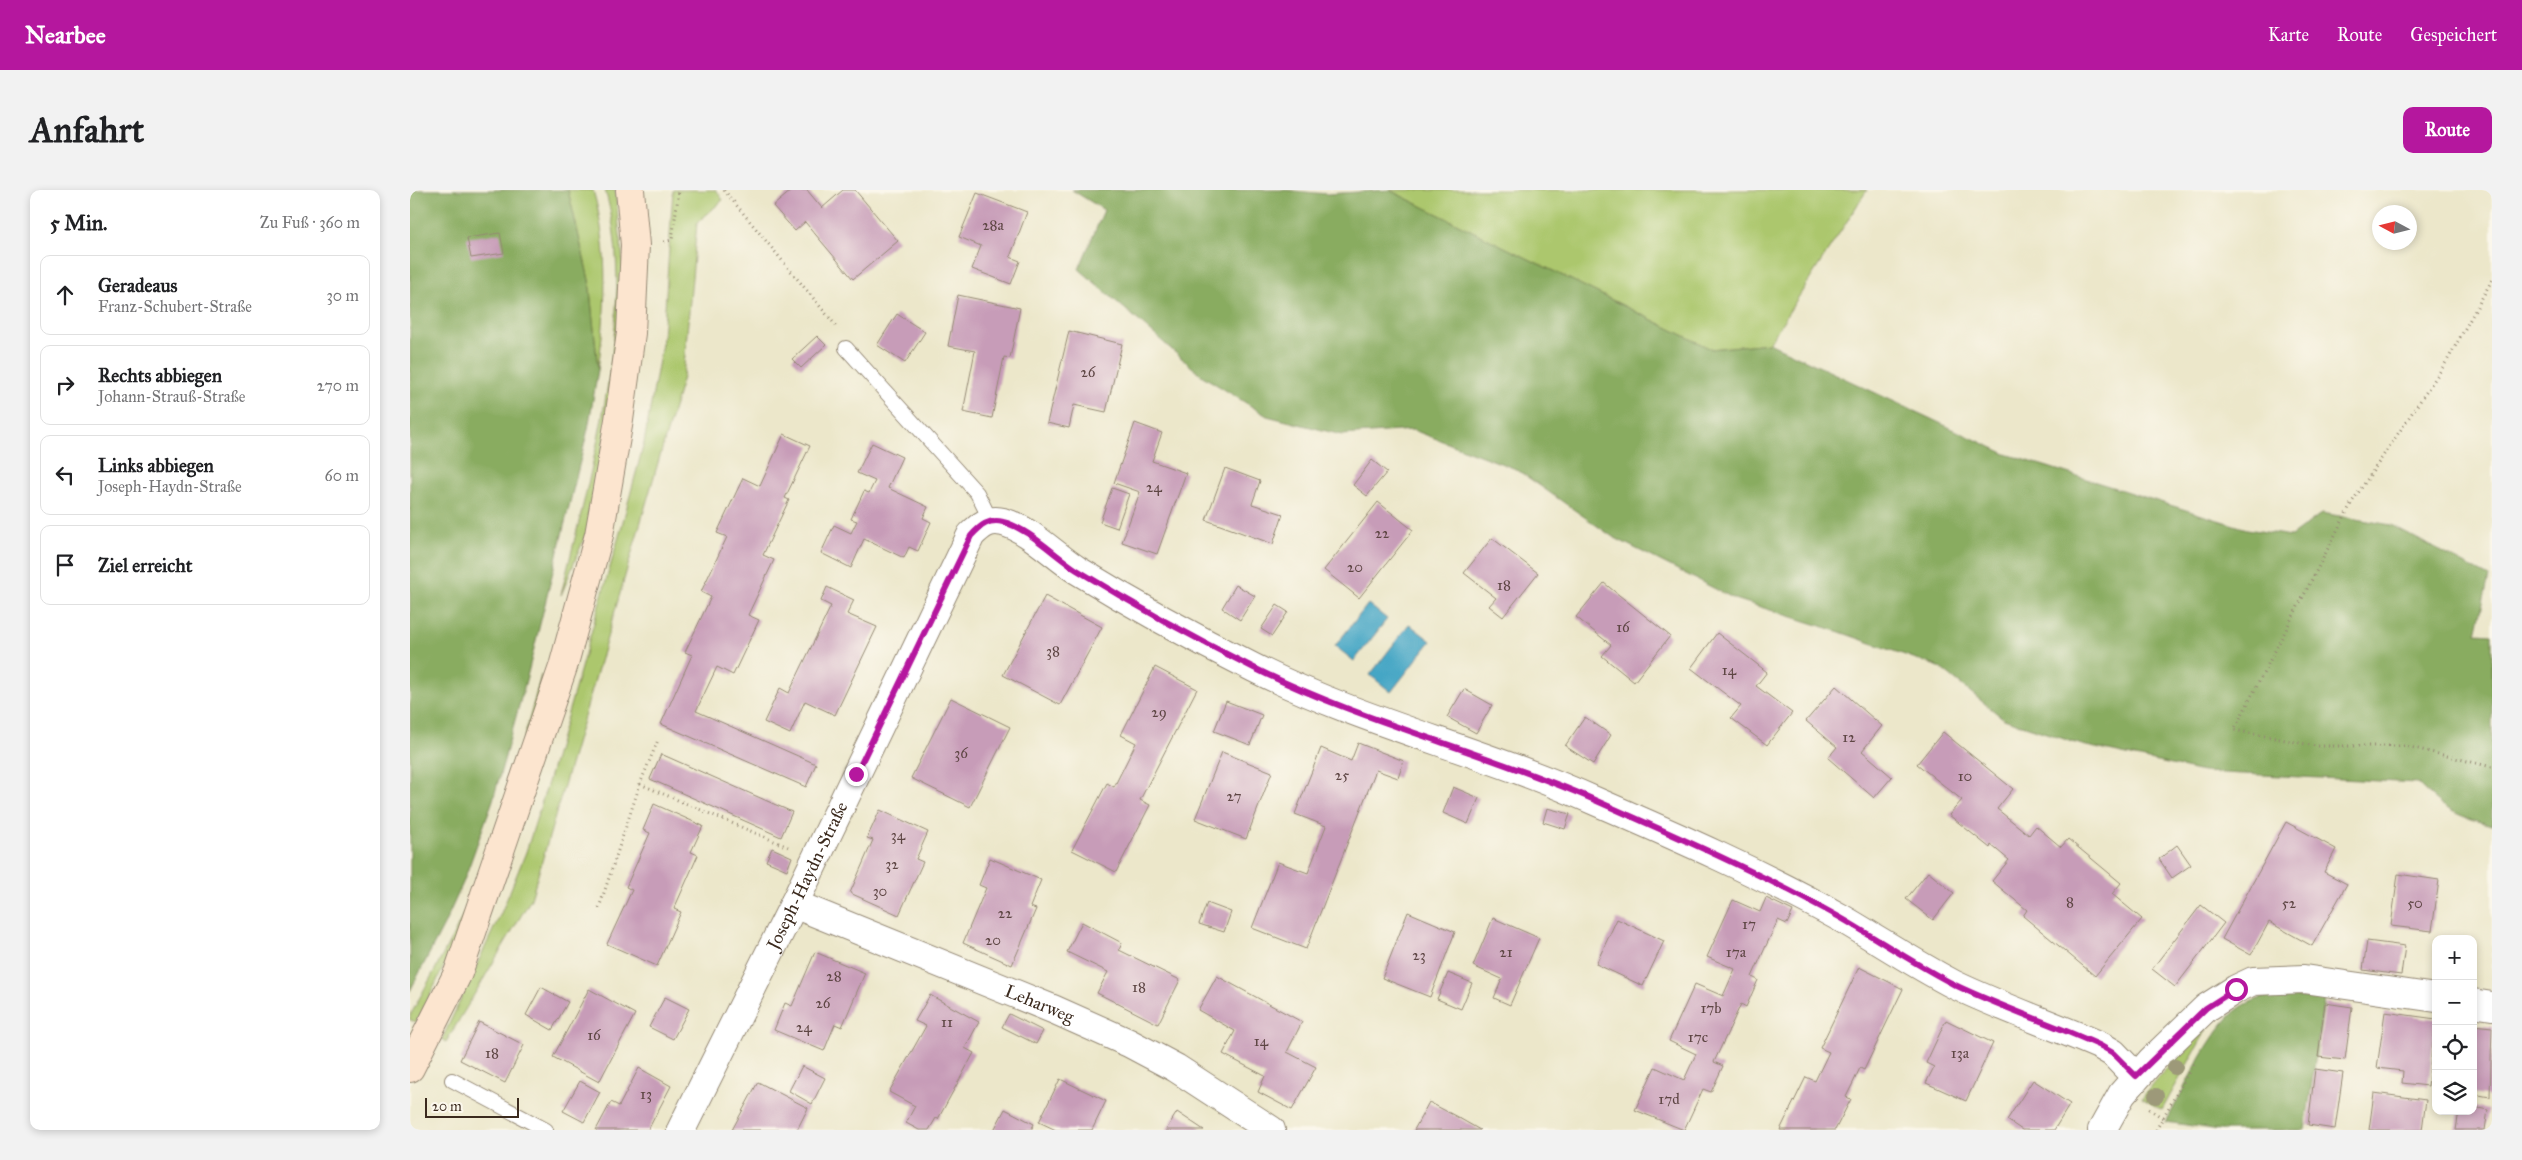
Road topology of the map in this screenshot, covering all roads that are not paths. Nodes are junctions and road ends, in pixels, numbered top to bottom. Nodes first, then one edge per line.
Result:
1 (630, 190) edge
2 (846, 348) road end
3 (991, 520) junction
4 (794, 904) junction
5 (2432, 997) edge
6 (2477, 1004) edge
7 (2492, 1006) edge
8 (410, 1068) edge
9 (2136, 1076) junction
10 (452, 1080) dead end
11 (546, 1130) edge
12 (681, 1130) edge
13 (1271, 1130) edge
14 (2102, 1130) edge

1 - 8 main road
2 - 3 lane
3 - 4 street, Joseph-Haydn-Straße
3 - 9 street
4 - 12 street, Joseph-Haydn-Straße
4 - 13 street, Leharweg
5 - 9 street
6 - 7 street
9 - 14 street
10 - 11 lane

